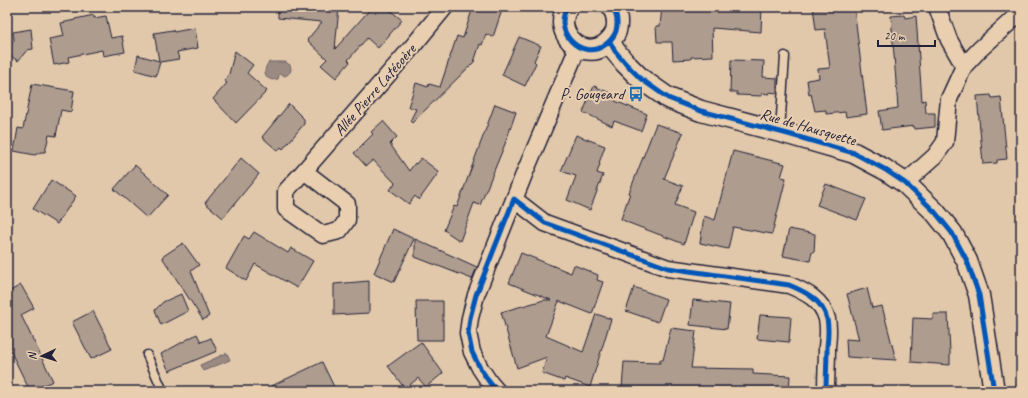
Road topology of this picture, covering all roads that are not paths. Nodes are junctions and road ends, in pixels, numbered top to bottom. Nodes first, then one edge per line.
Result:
1 (445, 7) edge
2 (568, 7) edge
3 (612, 7) edge
4 (937, 7) edge
5 (1021, 12) edge
6 (610, 42) junction
7 (578, 47) junction
8 (785, 56) dead end
9 (964, 66) junction
10 (780, 132) junction
11 (304, 171) dead end
12 (905, 183) junction
13 (514, 199) junction
14 (147, 354) dead end
15 (163, 391) edge
16 (497, 391) edge
17 (826, 391) edge
18 (994, 391) edge

1 - 11 street, Allée Pierre Latécoère
2 - 7 street
3 - 6 street
4 - 9 street
5 - 9 street
6 - 7 street
6 - 10 street, Rue de Hausquette
7 - 13 street
8 - 10 lane
9 - 12 street
10 - 12 street, Rue de Hausquette
12 - 18 street, Rue de Hausquette
13 - 16 street
13 - 17 street
14 - 15 lane

